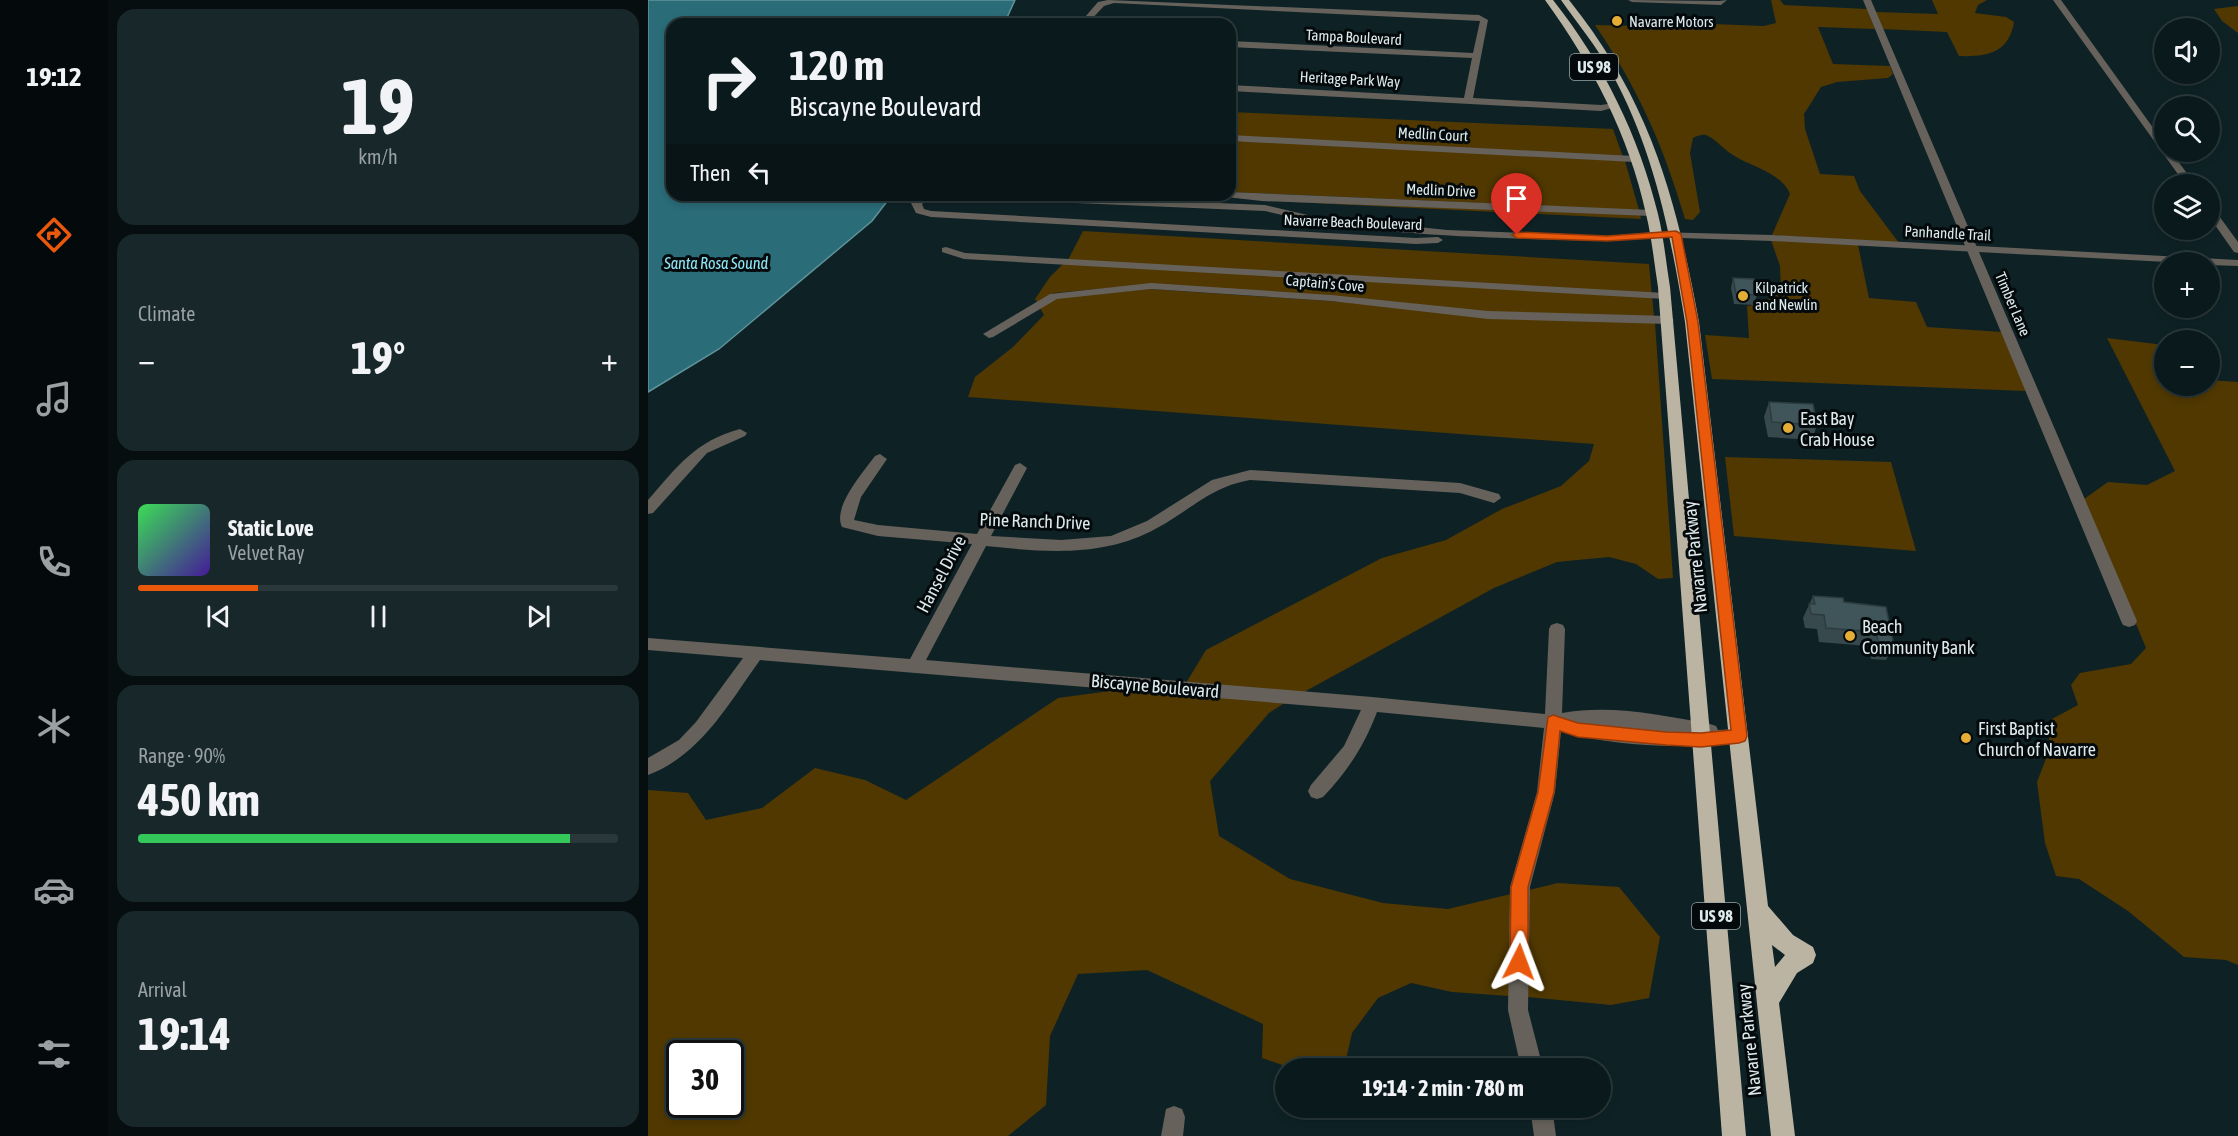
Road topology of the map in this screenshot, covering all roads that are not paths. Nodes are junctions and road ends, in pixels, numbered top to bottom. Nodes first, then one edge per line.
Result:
1 (1549, 0) edge
2 (1565, 0) edge
3 (1632, 0) edge
4 (1723, 0) edge
5 (1867, 0) edge
6 (2057, 0) edge
7 (1088, 18) edge
8 (1236, 44) edge
9 (1477, 56) junction
10 (1620, 80) junction
11 (1236, 88) edge
12 (1468, 100) junction
13 (1614, 105) junction
14 (2154, 135) edge
15 (1236, 138) edge
16 (1634, 159) junction
17 (1665, 194) junction
18 (1236, 196) edge
19 (919, 201) edge
20 (1107, 201) edge
21 (1651, 213) junction
22 (2220, 225) edge
23 (1472, 234) junction
24 (1676, 234) junction
25 (1656, 235) junction
26 (1973, 249) junction
27 (946, 250) dead end
28 (2238, 250) edge
29 (2238, 263) edge
30 (1665, 297) junction
31 (1668, 320) junction
32 (989, 334) dead end
33 (740, 433) dead end
34 (880, 459) dead end
35 (1020, 468) dead end
36 (1494, 498) dead end
37 (648, 509) edge
38 (982, 540) junction
39 (2128, 621) dead end
40 (1557, 629) dead end
41 (648, 644) edge
42 (756, 653) junction
43 (914, 667) junction
44 (1372, 704) junction
45 (1553, 722) junction
46 (1700, 735) junction
47 (1739, 736) junction
48 (648, 767) edge
49 (1317, 791) dead end
50 (1759, 912) junction
51 (1769, 999) junction
52 (1530, 1058) edge
53 (1543, 1118) edge
54 (1545, 1136) edge
55 (1734, 1136) edge
56 (1783, 1136) edge

1 - 13 highway, Navarre Parkway / US 98
2 - 10 highway, Navarre Parkway / US 98
3 - 4 street
5 - 26 street, Timber Lane
6 - 14 street
7 - 9 street
8 - 9 street, Tampa Boulevard
9 - 12 street
10 - 13 highway
10 - 17 highway, Navarre Parkway / US 98
11 - 12 street, Heritage Park Way
12 - 13 street, Heritage Park Way
13 - 16 highway, Navarre Parkway / US 98
13 - 17 highway
15 - 16 street, Medlin Court
16 - 21 highway, Navarre Parkway / US 98
17 - 24 highway, Navarre Parkway / US 98
18 - 21 street, Medlin Drive
19 - 23 street, Navarre Beach Boulevard
20 - 23 street, Navarre Beach Boulevard
21 - 25 highway, Navarre Parkway / US 98
22 - 28 street
23 - 25 street, Panhandle Trail
24 - 25 street, Panhandle Trail
24 - 26 street, Panhandle Trail
24 - 47 highway, Navarre Parkway / US 98
25 - 30 highway, Navarre Parkway / US 98
26 - 29 street, Panhandle Trail
26 - 39 street, Timber Lane
27 - 30 street
30 - 31 highway, Navarre Parkway / US 98
31 - 32 street, Captain's Cove
31 - 46 highway, Navarre Parkway / US 98
33 - 37 street
34 - 38 street, Pine Ranch Drive
35 - 38 street, Hansel Drive
36 - 38 street, Pine Ranch Drive
38 - 43 street, Hansel Drive
40 - 45 street
41 - 42 street, Biscayne Boulevard
42 - 43 street, Biscayne Boulevard
42 - 48 street
43 - 44 street, Biscayne Boulevard
44 - 45 street, Biscayne Boulevard
44 - 49 street
45 - 46 street, Biscayne Boulevard
45 - 52 street
46 - 47 street, Biscayne Boulevard
46 - 55 highway, Navarre Parkway / US 98
47 - 50 highway, Navarre Parkway / US 98
50 - 51 highway, Navarre Parkway / US 98
50 - 51 highway
51 - 56 highway, Navarre Parkway / US 98
53 - 54 street

